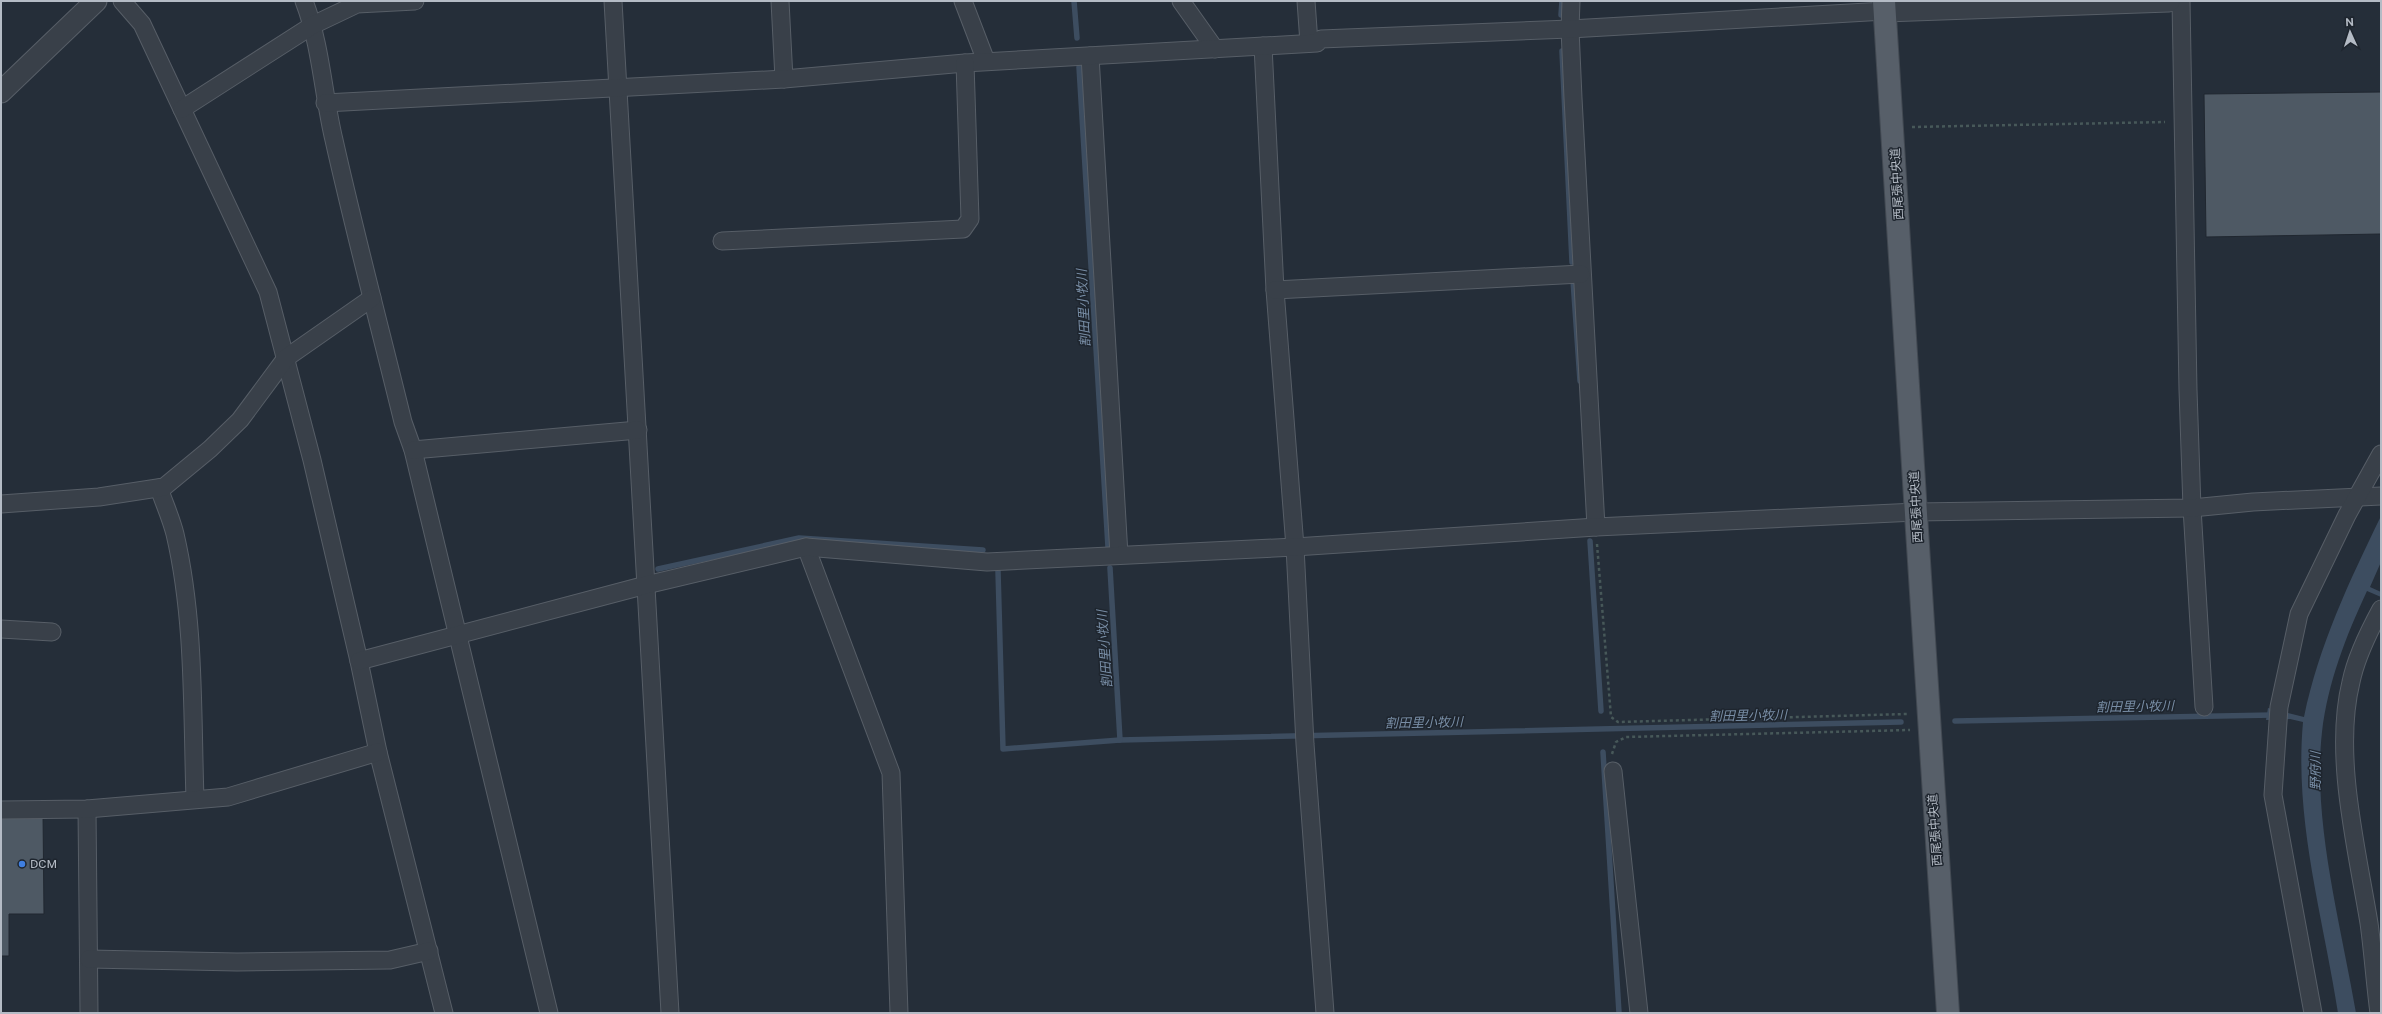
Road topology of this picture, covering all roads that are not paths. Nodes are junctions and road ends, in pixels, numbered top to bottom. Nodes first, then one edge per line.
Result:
1 (96, 1) edge
2 (122, 1) edge
3 (304, 1) edge
4 (416, 1) edge
5 (613, 1) edge
6 (780, 1) edge
7 (963, 1) edge
8 (1181, 1) edge
9 (1306, 1) edge
10 (1571, 1) edge
11 (2169, 1) edge
12 (2181, 1) edge
13 (1885, 6) edge
14 (313, 25) junction
15 (1570, 29) junction
16 (1309, 43) junction
17 (1263, 46) junction
18 (1215, 49) junction
19 (1090, 56) junction
20 (986, 61) junction
21 (965, 63) junction
22 (784, 79) junction
23 (619, 87) junction
24 (1, 92) edge
25 (325, 103) junction
26 (182, 109) junction
27 (722, 241) dead end
28 (1581, 274) junction
29 (1275, 290) junction
30 (372, 298) junction
31 (286, 358) junction
32 (638, 430) junction
33 (413, 450) junction
34 (2381, 454) edge
35 (159, 488) junction
36 (2381, 496) edge
37 (2358, 497) junction
38 (1, 504) edge
39 (2192, 508) junction
40 (1916, 512) junction
41 (1596, 527) junction
42 (806, 547) junction
43 (1295, 547) junction
44 (1119, 555) junction
45 (646, 585) junction
46 (2381, 609) edge
47 (1, 629) edge
48 (52, 632) dead end
49 (457, 636) junction
50 (360, 661) junction
51 (2204, 707) dead end
52 (378, 752) junction
53 (1613, 771) road end
54 (195, 799) junction
55 (87, 809) junction
56 (1, 810) edge
57 (429, 951) junction
58 (89, 959) junction
59 (89, 1013) edge
60 (444, 1013) edge
61 (548, 1013) edge
62 (670, 1013) edge
63 (899, 1013) edge
64 (1325, 1013) edge
65 (1639, 1013) edge
66 (1948, 1013) edge
67 (2313, 1013) edge
68 (2379, 1013) edge

1 - 24 street
2 - 26 street
3 - 14 street
4 - 14 street
5 - 23 street
6 - 22 street
7 - 20 street
8 - 18 street
9 - 16 street
10 - 15 street
11 - 13 street
12 - 39 street
13 - 15 street
13 - 40 main road, 西尾張中央道
14 - 25 street
14 - 26 street
15 - 16 street
15 - 28 street
16 - 17 street
17 - 18 street
17 - 29 street
18 - 19 street
19 - 20 street
19 - 44 street
20 - 21 street
21 - 22 street
21 - 27 street
22 - 23 street
23 - 25 street
23 - 32 street
25 - 30 street
26 - 31 street
28 - 29 street
28 - 41 street
29 - 43 street
30 - 31 street
30 - 33 street
31 - 35 street
31 - 50 street
32 - 33 street
32 - 45 street
33 - 49 street
34 - 37 street
35 - 38 street
35 - 54 street
36 - 37 street
37 - 39 street
37 - 67 street
39 - 40 street
39 - 51 street
40 - 41 street
40 - 66 main road, 西尾張中央道
41 - 43 street
42 - 44 street
42 - 45 street
42 - 63 street
43 - 44 street
43 - 64 street
45 - 49 street
45 - 62 street
46 - 68 street
47 - 48 street
49 - 50 street
49 - 61 street
50 - 52 street
52 - 54 street
52 - 57 street
53 - 65 street
54 - 55 street
55 - 56 street
55 - 58 street
57 - 58 street
57 - 60 street
58 - 59 street

